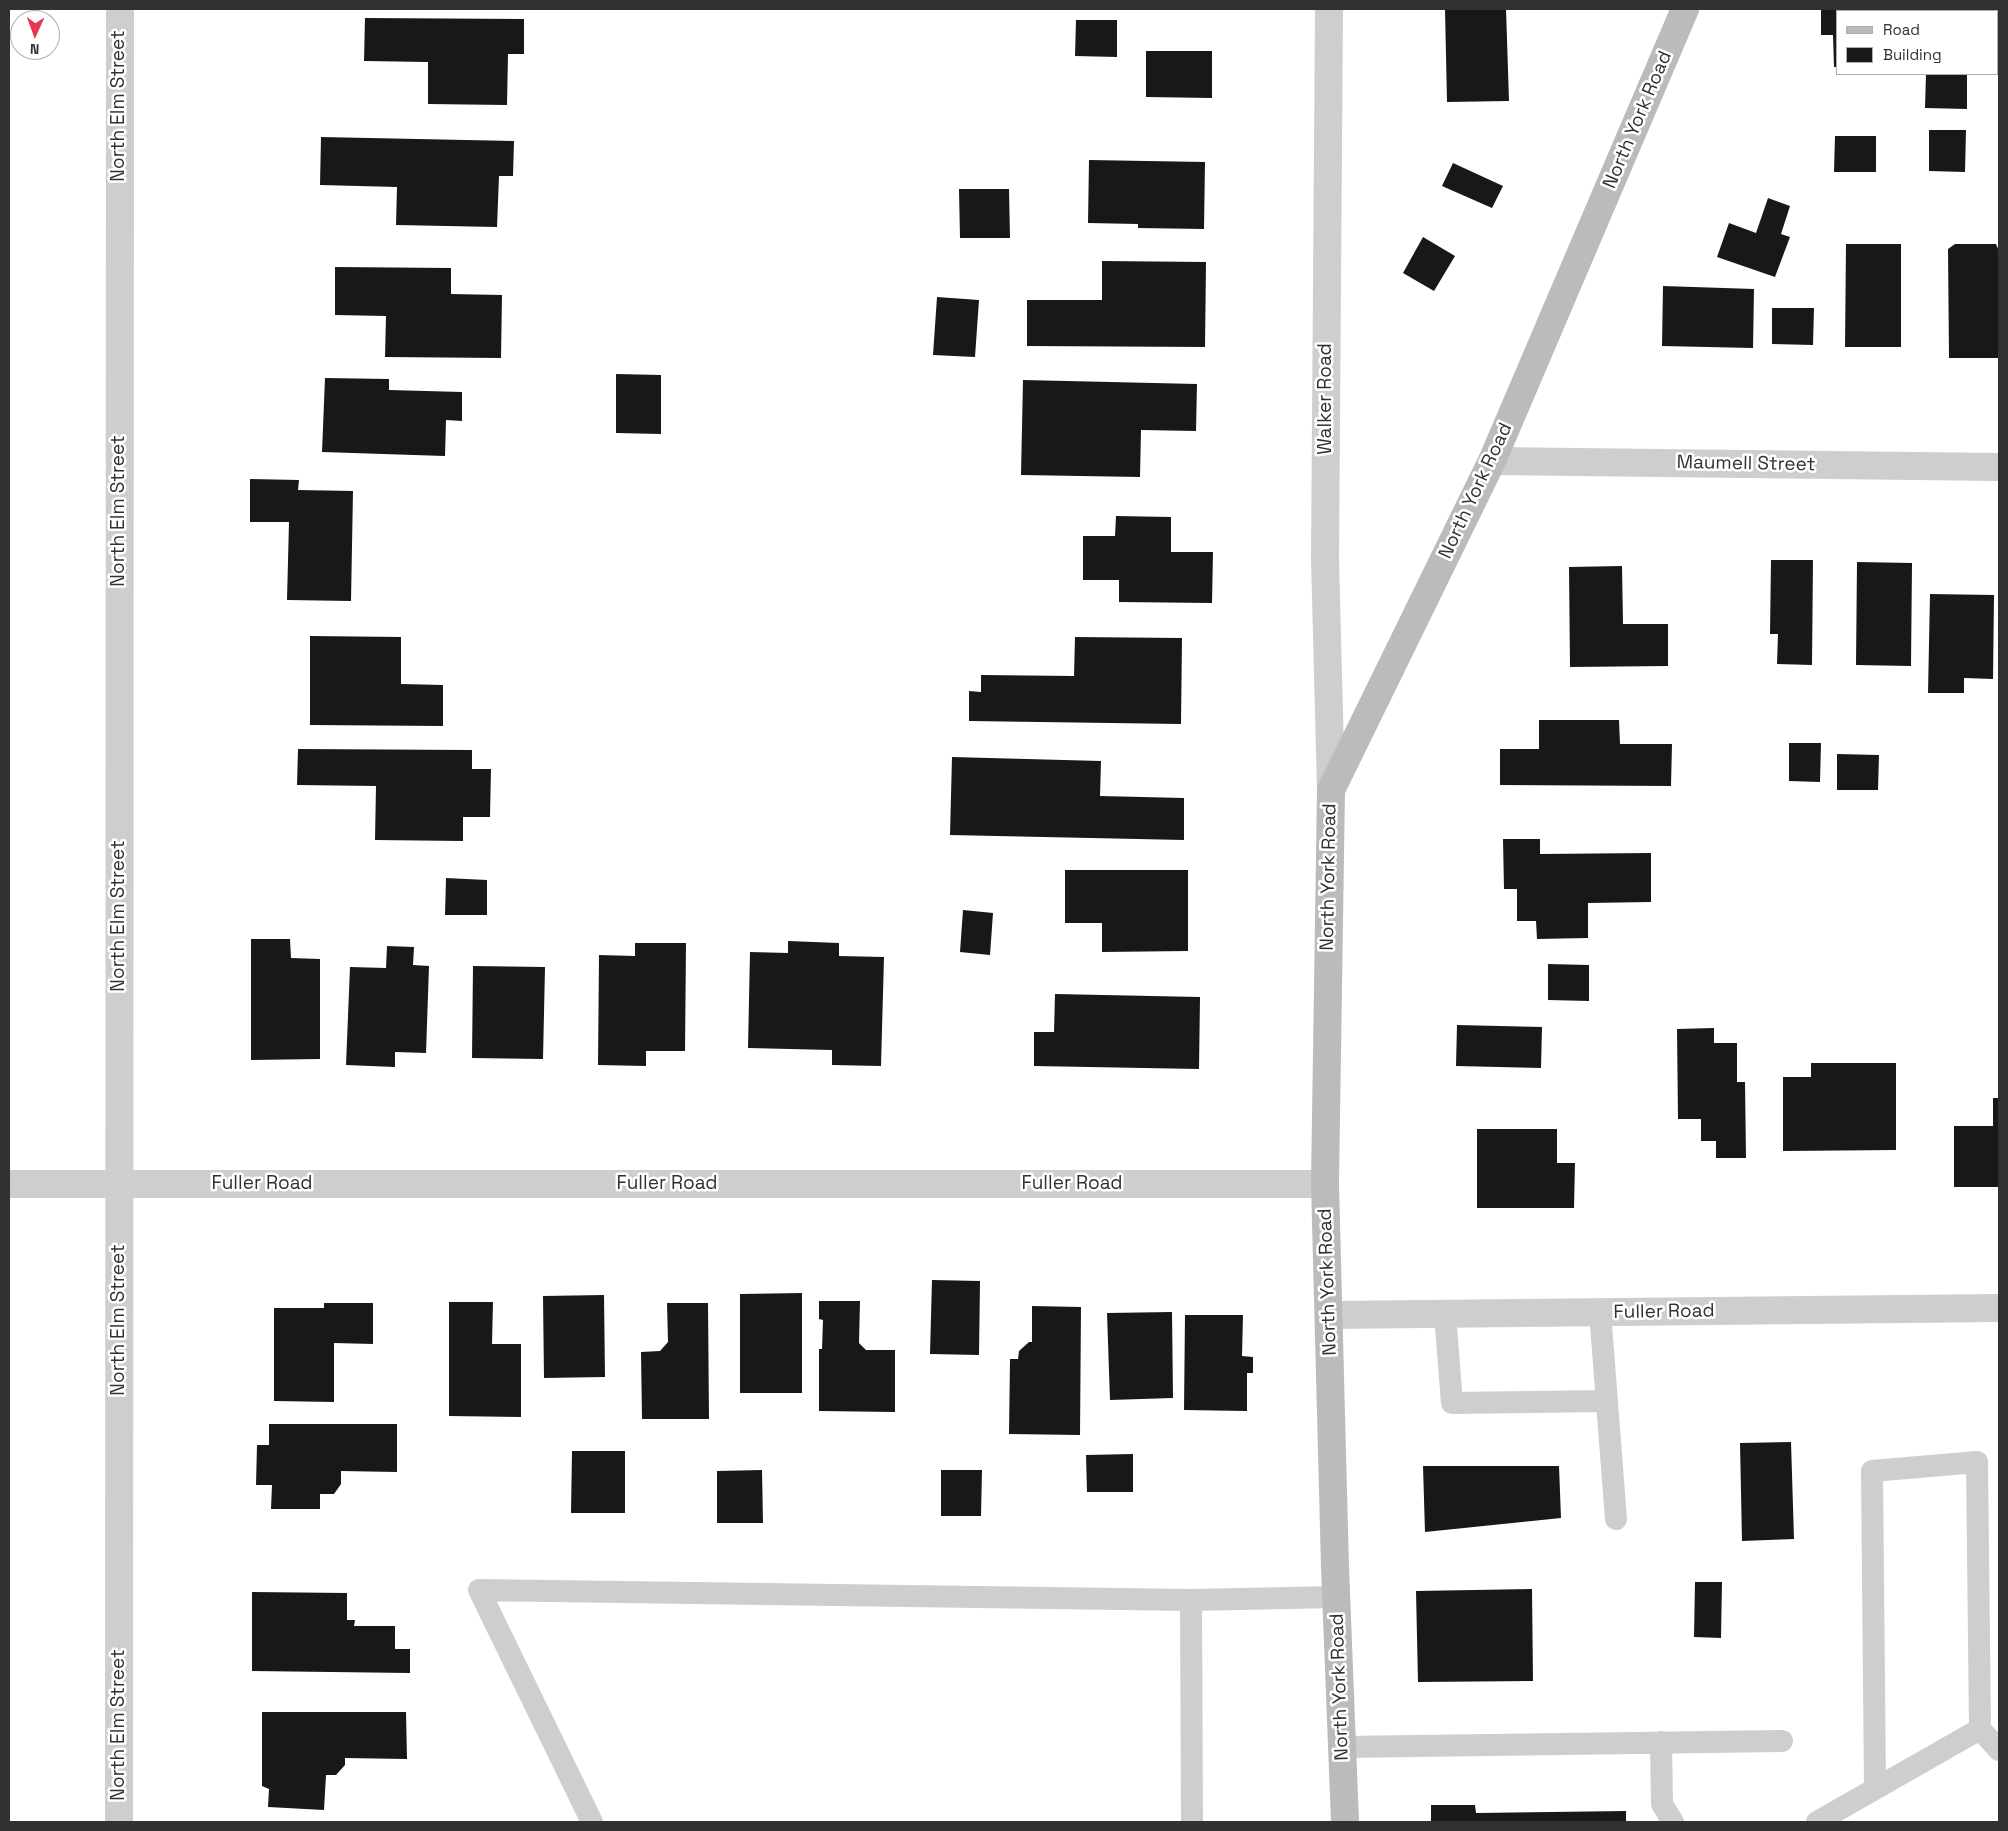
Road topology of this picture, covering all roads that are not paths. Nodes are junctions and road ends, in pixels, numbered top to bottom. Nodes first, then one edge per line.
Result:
1 (120, 9) edge
2 (1329, 9) edge
3 (1685, 9) edge
4 (1492, 461) junction
5 (1999, 467) edge
6 (1331, 790) junction
7 (9, 1184) edge
8 (119, 1184) junction
9 (1325, 1184) junction
10 (1999, 1308) edge
11 (1600, 1312) junction
12 (1445, 1314) junction
13 (1329, 1315) junction
14 (1607, 1401) junction
15 (1616, 1519) dead end
16 (1337, 1597) junction
17 (1191, 1600) junction
18 (1980, 1729) junction
19 (1782, 1741) dead end
20 (1661, 1742) junction
21 (1342, 1747) junction
22 (1999, 1750) edge
23 (1875, 1788) junction
24 (119, 1822) edge
25 (592, 1822) edge
26 (1192, 1822) edge
27 (1345, 1822) edge
28 (1673, 1822) edge
29 (1817, 1822) edge

1 - 8 street, North Elm Street
2 - 6 street, Walker Road
3 - 4 main road, North York Road
4 - 5 street, Maumell Street
4 - 6 main road, North York Road
6 - 9 main road, North York Road
7 - 8 street, Fuller Road
8 - 9 street, Fuller Road
8 - 24 street, North Elm Street
9 - 13 main road, North York Road
10 - 11 street, Fuller Road
11 - 12 street, Fuller Road
11 - 14 lane
12 - 13 street, Fuller Road
12 - 14 lane
13 - 16 main road, North York Road
14 - 15 lane
16 - 17 lane
16 - 21 main road, North York Road
17 - 25 lane
17 - 26 lane
18 - 22 lane
18 - 23 lane
18 - 23 lane
19 - 20 lane
20 - 21 lane
20 - 28 lane
21 - 27 main road, North York Road
23 - 29 lane

